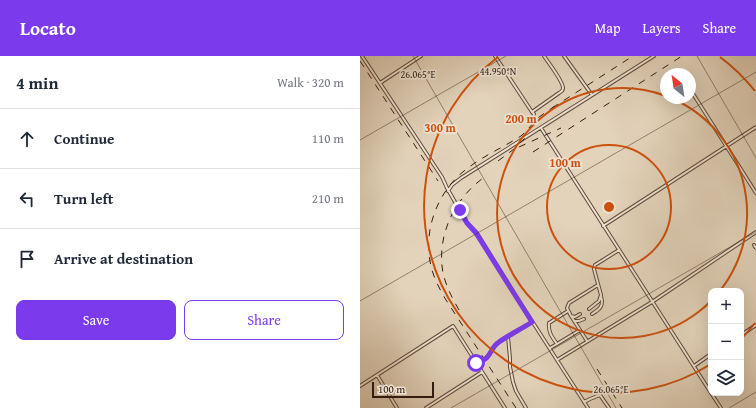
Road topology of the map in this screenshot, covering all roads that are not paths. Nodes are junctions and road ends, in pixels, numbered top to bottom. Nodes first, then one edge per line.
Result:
1 (362, 56) edge
2 (421, 56) edge
3 (494, 56) edge
4 (544, 56) edge
5 (564, 56) edge
6 (654, 56) edge
7 (380, 83) junction
8 (592, 96) junction
9 (696, 98) edge
10 (532, 112) junction
11 (533, 117) dead end
12 (756, 127) edge
13 (541, 128) junction
14 (727, 146) junction
15 (448, 191) junction
16 (756, 193) edge
17 (603, 226) junction
18 (756, 232) edge
19 (754, 245) dead end
20 (756, 248) edge
21 (619, 250) junction
22 (598, 285) junction
23 (601, 295) junction
24 (652, 302) junction
25 (589, 309) dead end
26 (568, 311) junction
27 (580, 314) dead end
28 (592, 314) dead end
29 (571, 316) junction
30 (584, 319) dead end
31 (574, 321) junction
32 (532, 322) junction
33 (756, 325) edge
34 (580, 330) junction
35 (744, 333) edge
36 (508, 337) junction
37 (588, 341) junction
38 (557, 344) junction
39 (550, 348) junction
40 (708, 356) edge
41 (557, 360) junction
42 (476, 363) junction
43 (694, 366) junction
44 (482, 372) junction
45 (377, 375) junction
46 (360, 386) edge
47 (708, 388) edge
48 (713, 396) edge
49 (584, 402) junction
50 (397, 408) edge
51 (426, 408) edge
52 (505, 408) edge
53 (526, 408) edge
54 (588, 408) edge
55 (609, 408) edge
56 (720, 408) edge

1 - 7 lane
2 - 7 lane
3 - 10 lane
4 - 10 lane
5 - 8 lane
6 - 8 lane
7 - 15 lane
8 - 13 lane
9 - 14 lane
10 - 11 lane
12 - 14 lane
13 - 15 lane
13 - 17 lane
14 - 16 lane
14 - 17 lane
15 - 32 lane
17 - 21 lane
18 - 24 lane
19 - 20 lane
21 - 22 lane
21 - 24 lane
22 - 23 lane
22 - 26 lane
23 - 25 lane
23 - 28 lane
24 - 37 lane
24 - 43 lane
26 - 29 lane
26 - 38 lane
27 - 29 lane
29 - 31 lane
30 - 31 lane
31 - 34 lane
32 - 36 lane
32 - 39 lane
33 - 35 lane
34 - 37 lane
34 - 38 lane
36 - 42 lane
36 - 53 lane
37 - 41 lane
38 - 39 lane
39 - 41 lane
40 - 43 lane
41 - 49 lane
42 - 44 lane
42 - 45 lane
43 - 47 lane
44 - 51 lane
44 - 52 lane
45 - 46 lane
45 - 50 lane
48 - 56 lane
49 - 54 lane
49 - 55 lane

